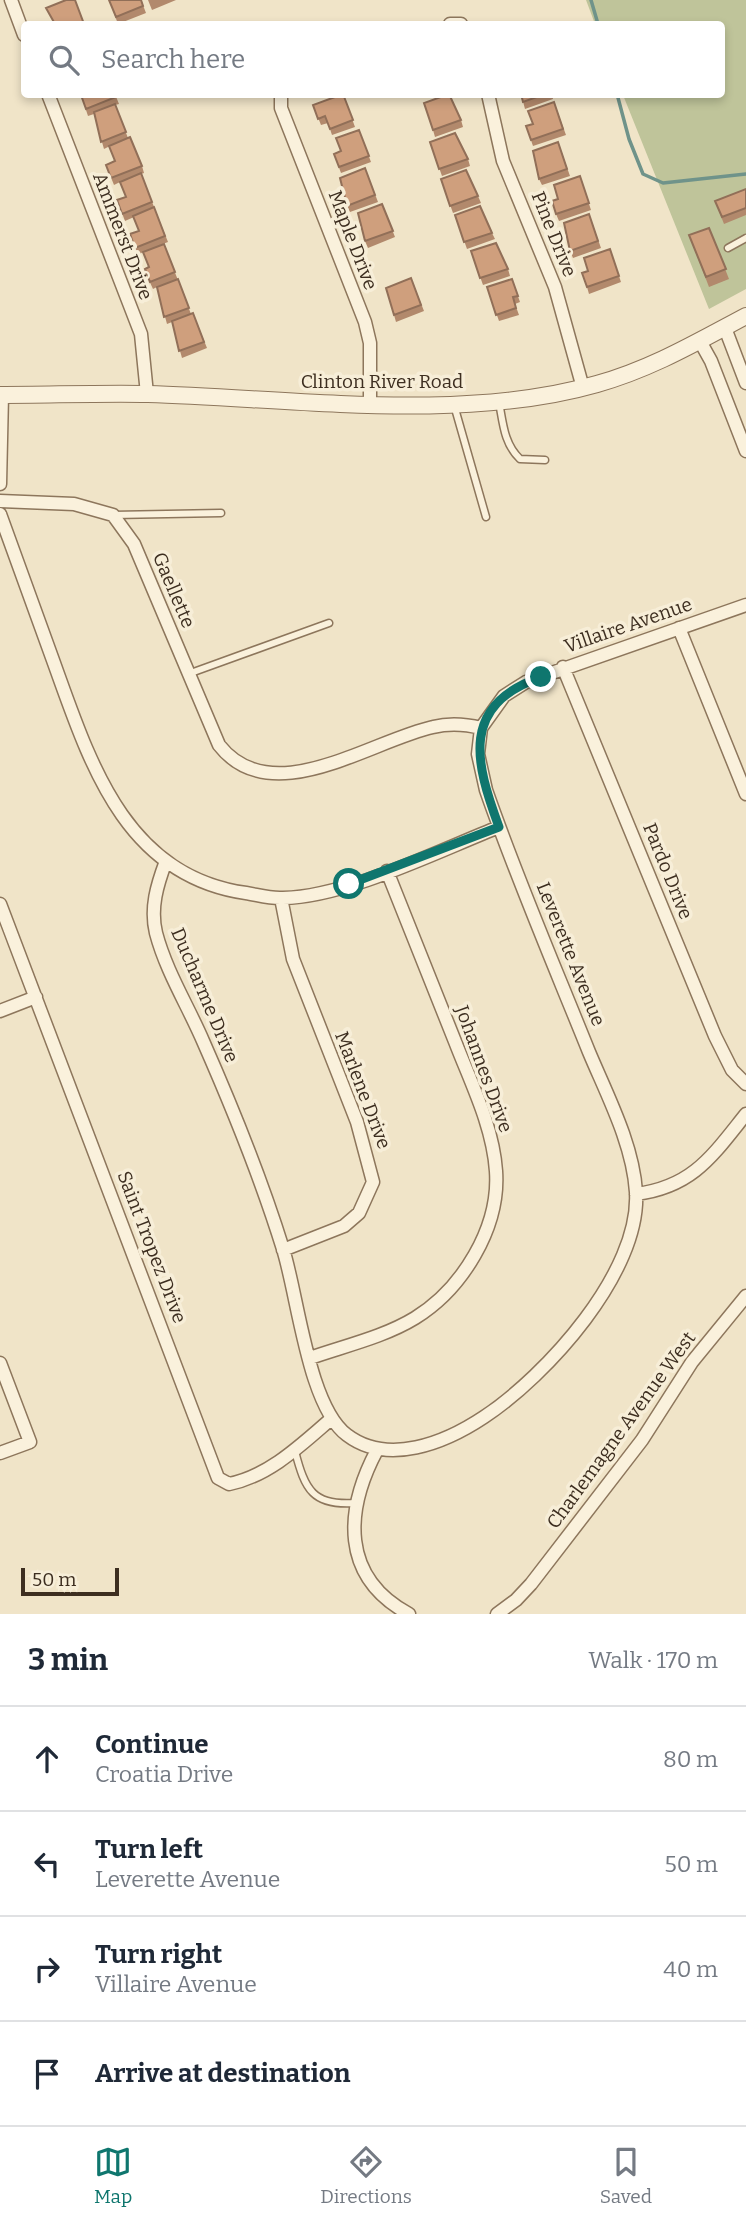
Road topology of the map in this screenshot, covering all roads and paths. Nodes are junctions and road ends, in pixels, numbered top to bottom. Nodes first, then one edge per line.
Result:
1 (5, 0) edge
2 (11, 0) edge
3 (0, 3) edge
4 (21, 27) edge
5 (50, 98) edge
6 (281, 98) edge
7 (489, 98) edge
8 (746, 238) edge
9 (728, 248) dead end
10 (746, 316) edge
11 (725, 328) junction
12 (701, 343) junction
13 (746, 383) edge
14 (583, 388) junction
15 (147, 394) junction
16 (1, 395) edge
17 (499, 401) junction
18 (370, 403) junction
19 (453, 403) junction
20 (743, 432) edge
21 (746, 451) edge
22 (545, 460) dead end
23 (0, 484) edge
24 (0, 501) edge
25 (221, 513) dead end
26 (0, 514) edge
27 (113, 514) junction
28 (486, 517) dead end
29 (746, 605) edge
30 (329, 623) dead end
31 (679, 628) junction
32 (563, 667) junction
33 (188, 674) junction
34 (481, 728) junction
35 (746, 794) edge
36 (499, 827) junction
37 (166, 861) junction
38 (387, 871) junction
39 (281, 898) junction
40 (0, 904) edge
41 (36, 997) junction
42 (0, 1011) edge
43 (746, 1084) edge
44 (746, 1114) edge
45 (636, 1194) junction
46 (283, 1250) junction
47 (746, 1296) edge
48 (310, 1358) junction
49 (0, 1363) edge
50 (331, 1419) junction
51 (377, 1450) junction
52 (295, 1451) junction
53 (0, 1453) edge
54 (355, 1503) junction
55 (409, 1614) edge
56 (497, 1614) edge

1 - 3 street
2 - 4 street
5 - 15 street, Ammerst Drive
6 - 18 street, Maple Drive
7 - 14 street, Pine Drive
8 - 9 lane
10 - 11 street, Clinton River Road
11 - 12 street, Clinton River Road
11 - 13 street
12 - 14 street, Clinton River Road
12 - 20 street
14 - 17 street, Clinton River Road
15 - 16 street, Clinton River Road
15 - 18 street, Clinton River Road
16 - 23 street
17 - 19 street, Clinton River Road
17 - 22 lane
18 - 19 street, Clinton River Road
19 - 28 lane
20 - 21 street
24 - 27 street
25 - 27 lane
26 - 37 street
27 - 33 street, Gaellette
29 - 31 street, Villaire Avenue
30 - 33 lane
31 - 32 street, Villaire Avenue
31 - 35 street
32 - 34 street, Villaire Avenue
32 - 43 street, Pardo Drive
33 - 34 street, Gaellette
34 - 36 street, Leverette Avenue
36 - 38 street
36 - 45 street, Leverette Avenue
37 - 39 street
37 - 46 street, Ducharme Drive
38 - 39 street
38 - 48 street, Johannes Drive
39 - 46 street, Marlene Drive
40 - 41 street, Saint Tropez Drive
41 - 42 street
41 - 52 street, Saint Tropez Drive
44 - 45 street
45 - 51 street
46 - 48 street, Ducharme Drive
47 - 56 street, Charlemagne Avenue West
48 - 50 street, Ducharme Drive
49 - 53 street
50 - 51 street
50 - 52 street, Saint Tropez Drive
51 - 54 street
52 - 54 lane
54 - 55 street

